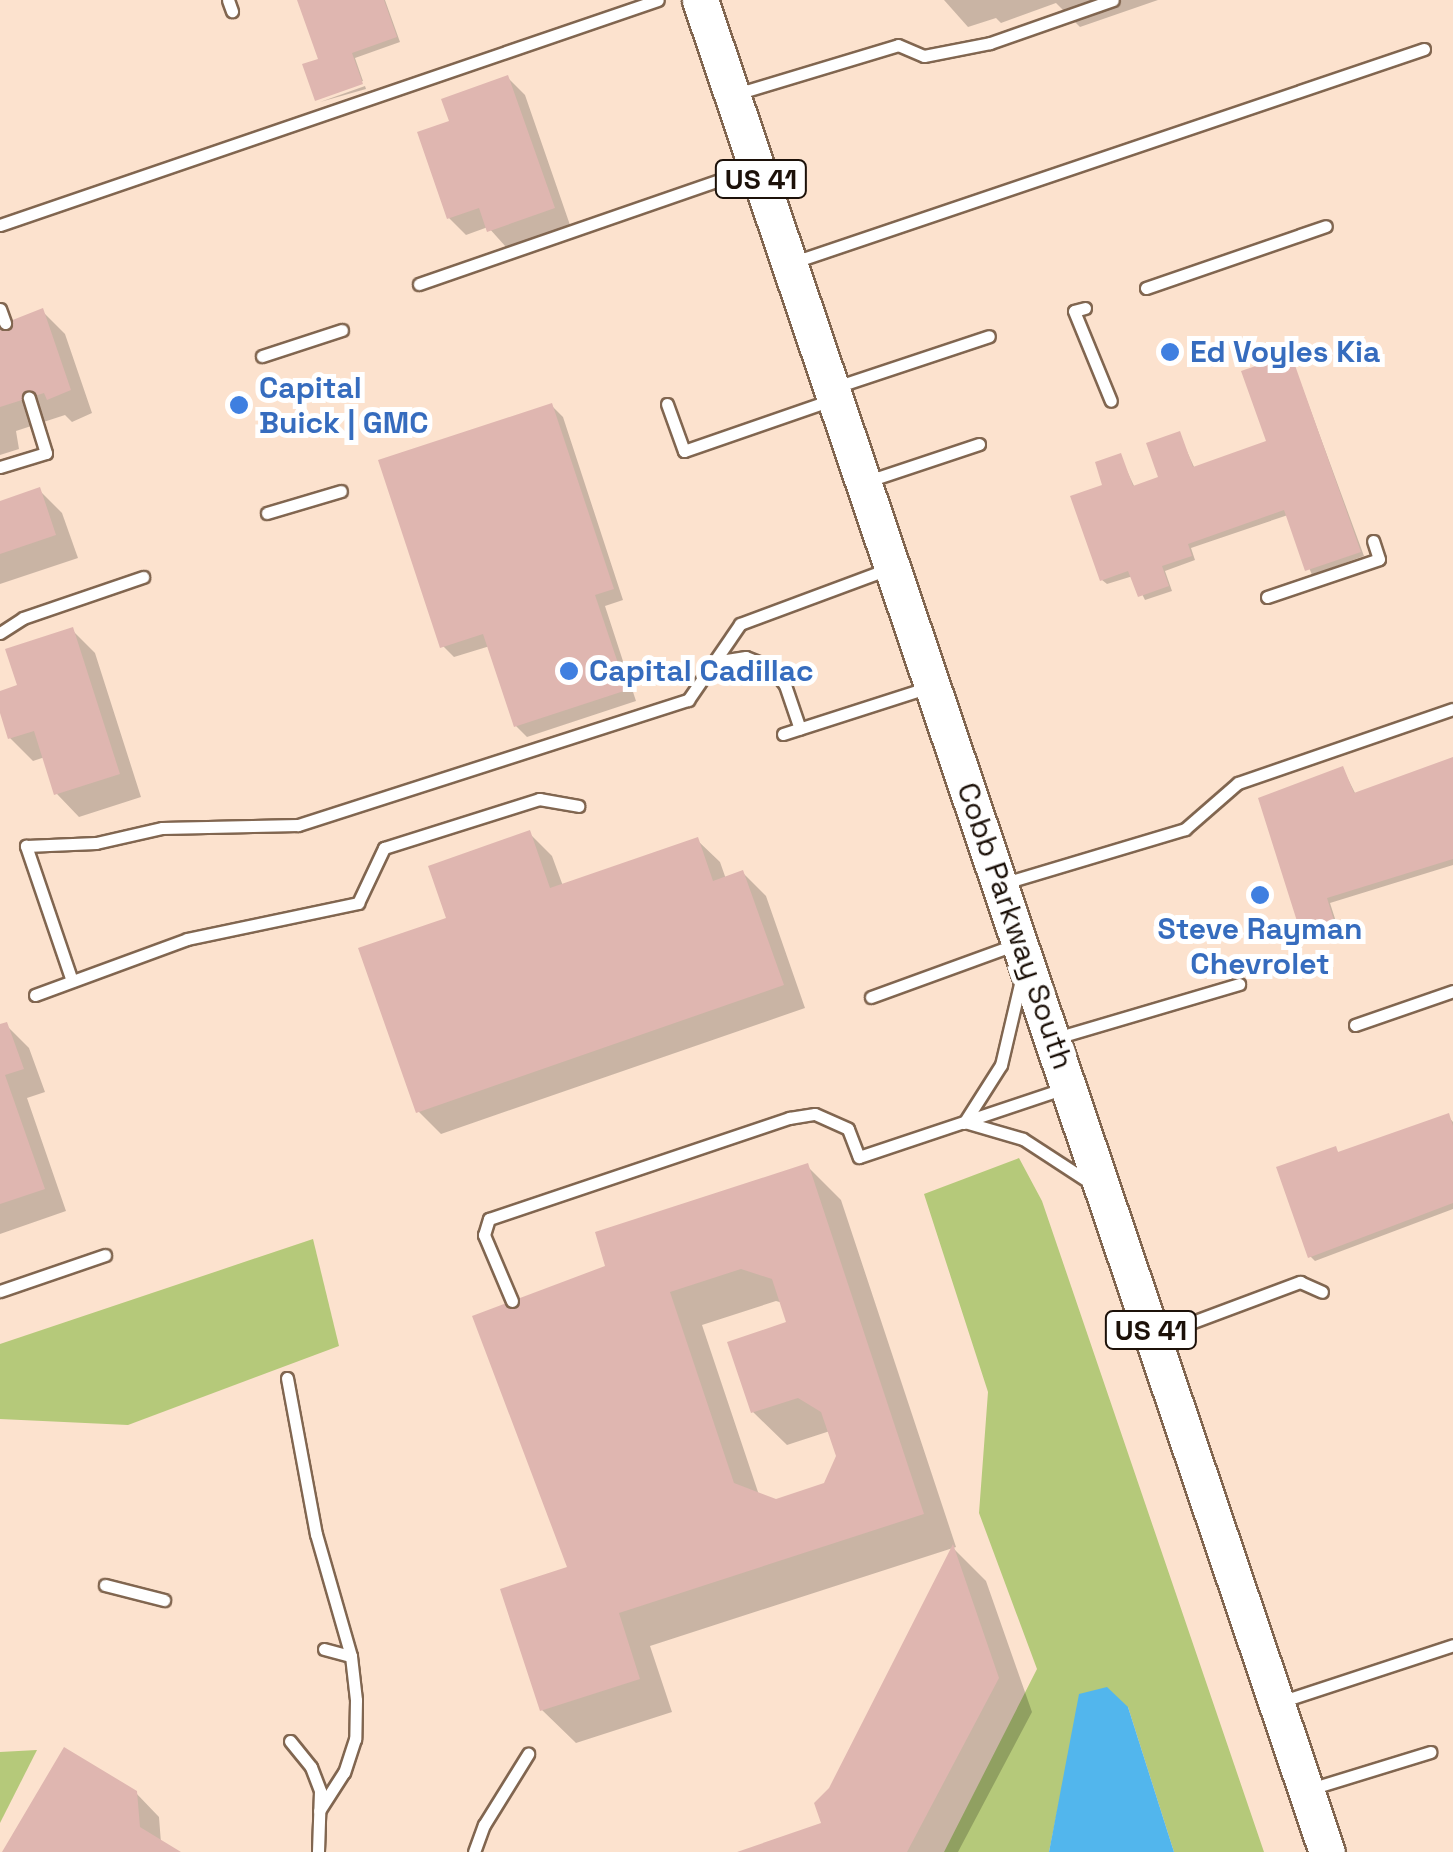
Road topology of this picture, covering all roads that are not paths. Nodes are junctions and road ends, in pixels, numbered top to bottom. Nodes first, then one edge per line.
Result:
1 (658, 0) edge
2 (700, 0) edge
3 (1113, 0) edge
4 (1424, 49) dead end
5 (732, 95) junction
6 (757, 167) junction
7 (0, 225) edge
8 (1326, 226) dead end
9 (790, 263) junction
10 (419, 284) dead end
11 (1146, 288) dead end
12 (1084, 308) dead end
13 (0, 309) edge
14 (5, 323) dead end
15 (342, 330) dead end
16 (989, 336) dead end
17 (262, 356) dead end
18 (834, 393) junction
19 (29, 398) dead end
20 (1111, 401) dead end
21 (666, 404) dead end
22 (980, 444) dead end
23 (0, 467) edge
24 (864, 482) junction
25 (341, 490) dead end
26 (267, 512) dead end
27 (1373, 540) dead end
28 (893, 567) junction
29 (144, 578) dead end
30 (1267, 597) dead end
31 (0, 633) edge
32 (714, 662) junction
33 (933, 685) junction
34 (1453, 709) edge
35 (800, 729) junction
36 (784, 734) dead end
37 (578, 806) dead end
38 (1001, 885) junction
39 (1023, 949) junction
40 (72, 981) junction
41 (1239, 984) dead end
42 (1453, 991) edge
43 (35, 995) dead end
44 (870, 997) dead end
45 (1354, 1025) dead end
46 (1053, 1039) junction
47 (1069, 1086) junction
48 (964, 1122) junction
49 (1106, 1195) junction
50 (105, 1255) dead end
51 (0, 1291) edge
52 (1322, 1292) dead end
53 (512, 1301) dead end
54 (1153, 1336) junction
55 (288, 1378) dead end
56 (105, 1585) dead end
57 (164, 1600) dead end
58 (1453, 1647) edge
59 (324, 1649) dead end
60 (351, 1656) junction
61 (1276, 1704) junction
62 (290, 1741) dead end
63 (1430, 1752) dead end
64 (528, 1754) dead end
65 (1306, 1790) junction
66 (319, 1811) junction
67 (480, 1850) edge
68 (318, 1852) edge
69 (1326, 1852) edge

1 - 7 lane
2 - 5 main road, Cobb Parkway South / US 41
3 - 5 lane
4 - 9 lane
5 - 6 main road, Cobb Parkway South / US 41
6 - 9 main road, Cobb Parkway South / US 41
6 - 10 lane
8 - 11 lane
9 - 18 main road, Cobb Parkway South / US 41
12 - 20 lane
13 - 14 lane
15 - 17 lane
16 - 18 lane
18 - 21 lane
18 - 24 main road, Cobb Parkway South / US 41
19 - 23 lane
22 - 24 lane
24 - 28 main road, Cobb Parkway South / US 41
25 - 26 lane
27 - 30 lane
28 - 32 lane
28 - 33 main road, Cobb Parkway South / US 41
29 - 31 lane
32 - 35 lane
32 - 40 lane
33 - 35 lane
33 - 38 main road, Cobb Parkway South / US 41
34 - 38 lane
35 - 36 lane
37 - 40 lane
38 - 39 main road, Cobb Parkway South / US 41
39 - 44 lane
39 - 46 main road, Cobb Parkway South / US 41
39 - 48 lane
40 - 43 lane
41 - 46 lane
42 - 45 lane
46 - 47 main road, Cobb Parkway South / US 41
47 - 48 lane
47 - 49 main road, Cobb Parkway South / US 41
48 - 49 lane
48 - 53 lane
49 - 54 main road, Cobb Parkway South / US 41
50 - 51 lane
52 - 54 lane
54 - 61 main road, Cobb Parkway South / US 41
55 - 60 lane
56 - 57 lane
58 - 61 lane
59 - 60 lane
60 - 66 lane
61 - 65 main road, Cobb Parkway South / US 41
62 - 66 lane
63 - 65 lane
64 - 67 lane
65 - 69 main road, Cobb Parkway South / US 41
66 - 68 lane

